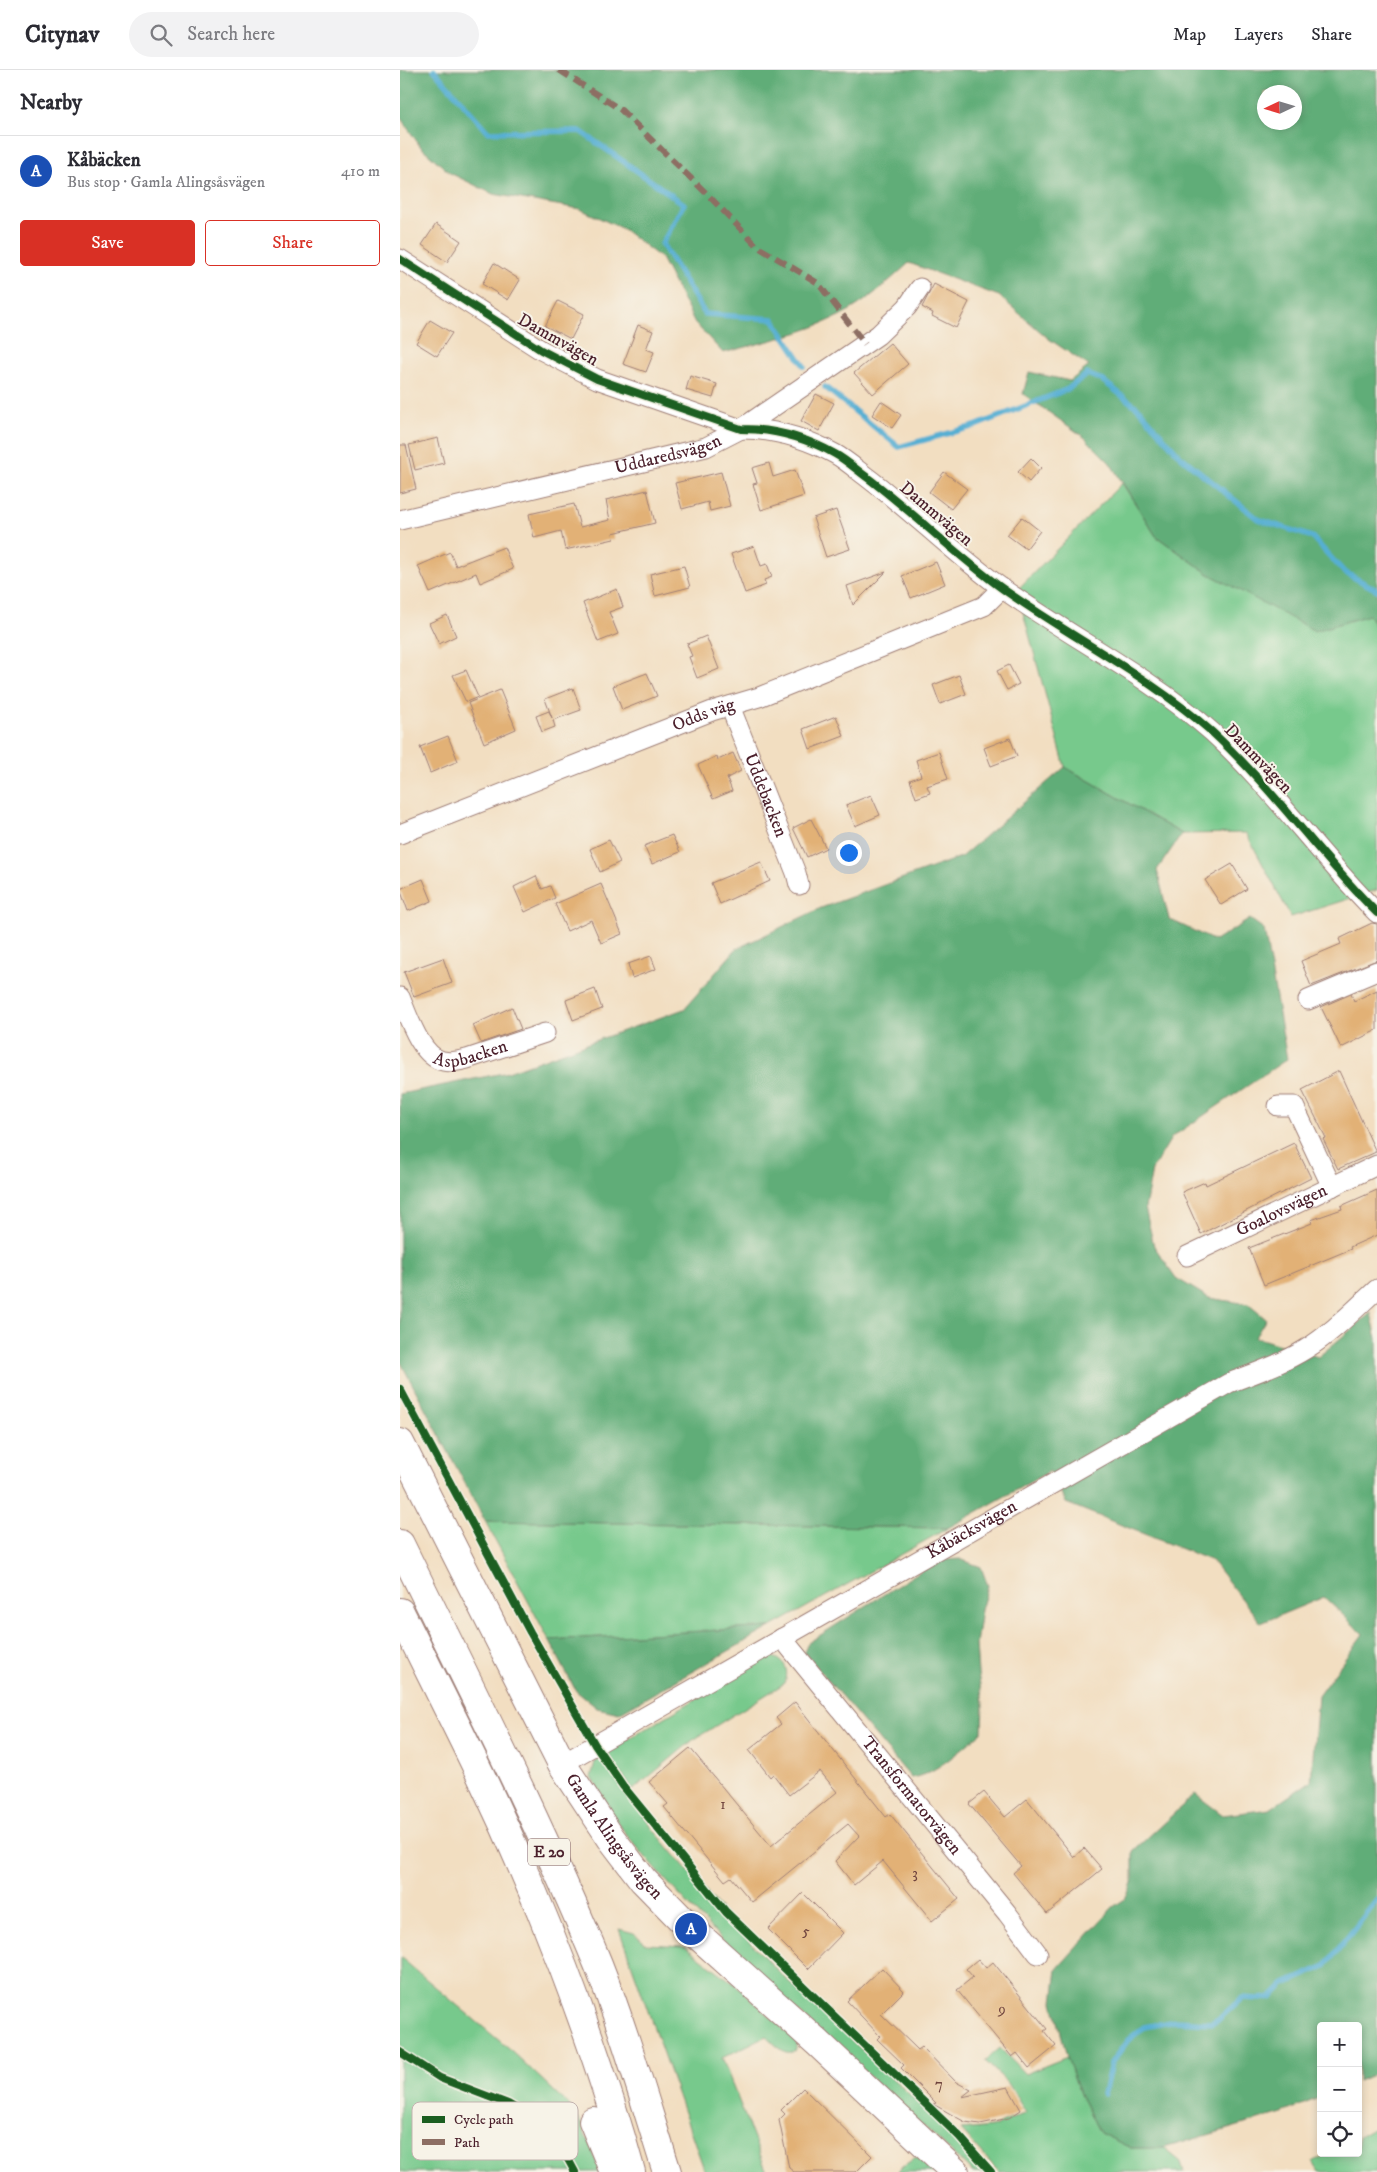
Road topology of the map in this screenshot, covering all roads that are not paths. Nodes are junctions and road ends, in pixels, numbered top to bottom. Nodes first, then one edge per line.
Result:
1 (400, 259) edge
2 (920, 288) dead end
3 (741, 429) junction
4 (400, 520) edge
5 (1002, 588) junction
6 (730, 706) junction
7 (400, 834) edge
8 (799, 885) dead end
9 (1377, 912) edge
10 (1377, 971) edge
11 (400, 997) edge
12 (1308, 1000) dead end
13 (545, 1033) dead end
14 (1278, 1106) dead end
15 (1377, 1165) edge
16 (1332, 1187) junction
17 (1187, 1256) dead end
18 (1377, 1289) edge
19 (400, 1443) edge
20 (400, 1544) edge
21 (400, 1612) edge
22 (782, 1638) junction
23 (562, 1764) junction
24 (1038, 1954) dead end
25 (593, 2121) dead end
26 (614, 2172) edge
27 (631, 2172) edge
28 (667, 2172) edge
29 (955, 2172) edge

1 - 3 street, Dammvägen
2 - 3 street, Uddaredsvägen
3 - 4 street, Uddaredsvägen
3 - 5 street, Dammvägen
5 - 6 street, Odds väg
5 - 9 street, Dammvägen
6 - 7 street, Odds väg
6 - 8 street, Uddebacken
10 - 12 street
11 - 13 street, Aspbacken
14 - 16 street
15 - 16 street, Goalovsvägen
16 - 17 street, Goalovsvägen
18 - 22 street, Kåbäcksvägen
19 - 23 main road, Gamla Alingsåsvägen
20 - 28 main road, E 20
21 - 27 main road, E 20
22 - 23 street, Kåbäcksvägen
22 - 24 street, Transformatorvägen
23 - 29 main road, Gamla Alingsåsvägen
25 - 26 main road

